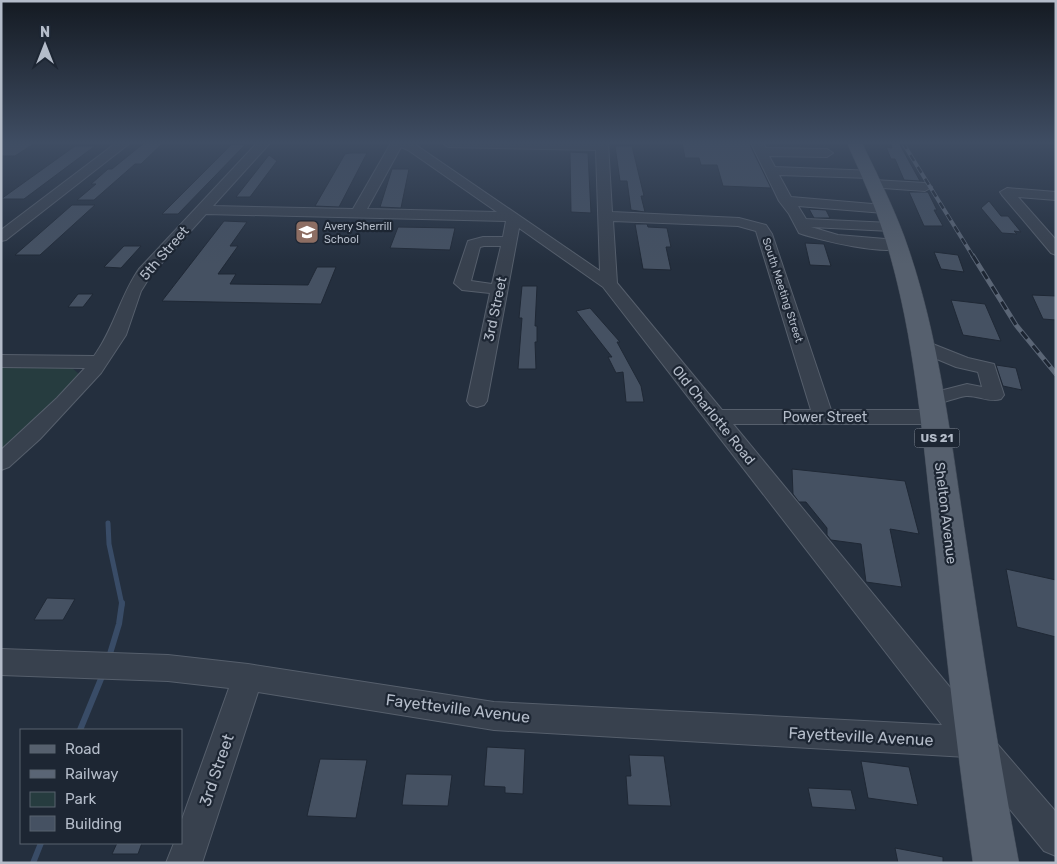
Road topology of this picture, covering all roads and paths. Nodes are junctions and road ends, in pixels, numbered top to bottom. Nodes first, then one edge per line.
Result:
1 (71, 183) edge
2 (227, 183) edge
3 (374, 183) edge
4 (465, 183) edge
5 (604, 183) edge
6 (777, 183) edge
7 (874, 183) edge
8 (901, 183) edge
9 (925, 187) dead end
10 (1056, 196) edge
11 (786, 201) junction
12 (203, 210) junction
13 (357, 214) junction
14 (605, 216) junction
15 (514, 217) junction
16 (890, 227) junction
17 (1, 237) edge
18 (509, 242) junction
19 (1056, 250) edge
20 (609, 284) junction
21 (499, 289) junction
22 (920, 345) junction
23 (1, 361) edge
24 (98, 362) junction
25 (477, 401) dead end
26 (933, 408) junction
27 (716, 417) junction
28 (823, 417) junction
29 (1, 462) edge
30 (1, 662) edge
31 (248, 677) junction
32 (975, 742) junction
33 (1056, 839) edge
34 (184, 863) edge
35 (996, 863) edge

1 - 17 street
2 - 12 street, 5th Street
3 - 13 street
4 - 15 street, Old Charlotte Road
5 - 14 street
6 - 11 street
7 - 16 main road, Shelton Avenue / US 21
8 - 9 street
10 - 19 street
11 - 16 street
11 - 16 street
12 - 13 street
12 - 24 street, 5th Street
13 - 15 street
14 - 20 street
14 - 28 street, South Meeting Street
15 - 18 street, 3rd Street
15 - 20 street, Old Charlotte Road
16 - 22 main road, Shelton Avenue / US 21
18 - 21 street, 3rd Street
18 - 21 street
20 - 27 street, Old Charlotte Road
21 - 25 street, 3rd Street
22 - 26 main road, Shelton Avenue / US 21
22 - 26 street, Power Street
23 - 24 street
24 - 29 street, 5th Street
26 - 28 street, Power Street
26 - 32 main road, Shelton Avenue / US 21
27 - 28 street, Power Street
27 - 32 street, Old Charlotte Road
30 - 31 street, Fayetteville Avenue
31 - 32 street, Fayetteville Avenue
31 - 34 street, 3rd Street
32 - 33 street, Old Charlotte Road
32 - 35 main road, Shelton Avenue / US 21

